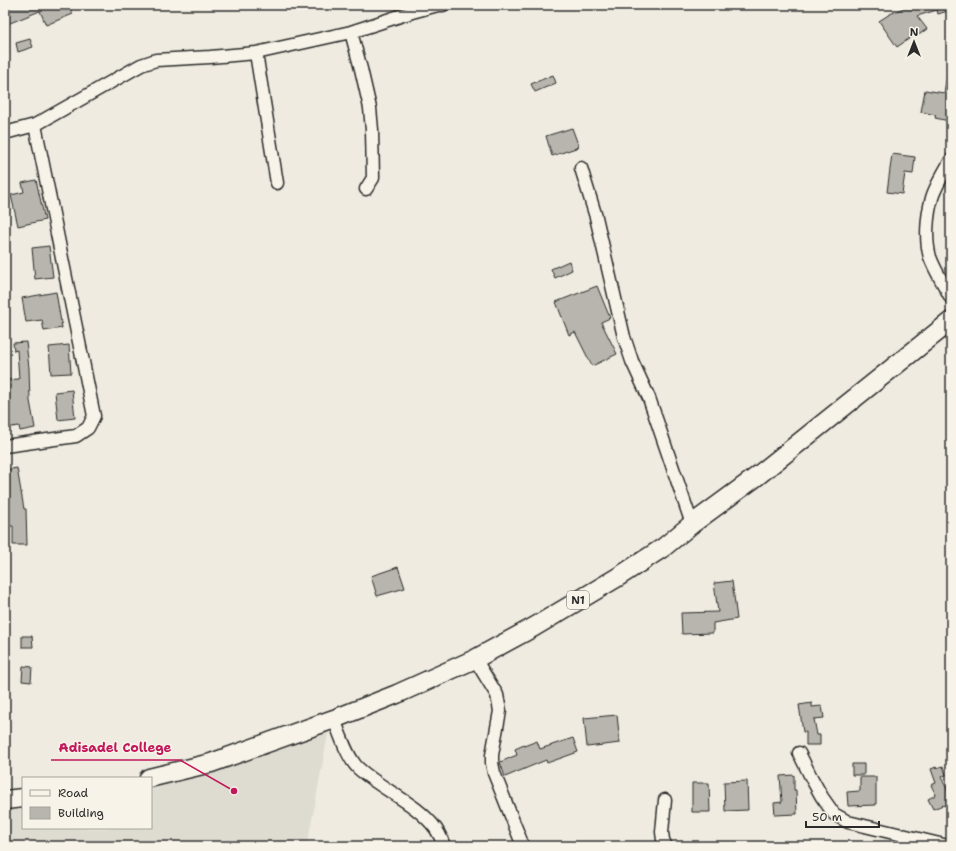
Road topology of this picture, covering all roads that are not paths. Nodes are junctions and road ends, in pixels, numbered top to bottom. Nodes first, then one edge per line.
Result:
1 (438, 5) edge
2 (443, 5) edge
3 (351, 32) junction
4 (256, 53) junction
5 (35, 125) junction
6 (5, 133) edge
7 (951, 160) edge
8 (581, 168) dead end
9 (278, 183) dead end
10 (366, 189) dead end
11 (951, 298) edge
12 (951, 320) edge
13 (5, 446) edge
14 (692, 524) junction
15 (475, 659) junction
16 (334, 719) junction
17 (798, 753) dead end
18 (152, 777) edge
19 (22, 798) edge
20 (5, 800) edge
21 (664, 800) dead end
22 (444, 846) edge
23 (523, 846) edge
24 (666, 846) edge
25 (948, 846) edge

1 - 2 street
1 - 3 street
3 - 4 street
3 - 10 street
4 - 5 street
4 - 9 street
5 - 6 street
5 - 13 street
7 - 11 street
8 - 14 street
12 - 14 highway, N1
14 - 15 highway, N1
15 - 16 highway, N1
15 - 23 street
16 - 18 highway, N1
16 - 22 street
17 - 25 street
19 - 20 highway
21 - 24 street

